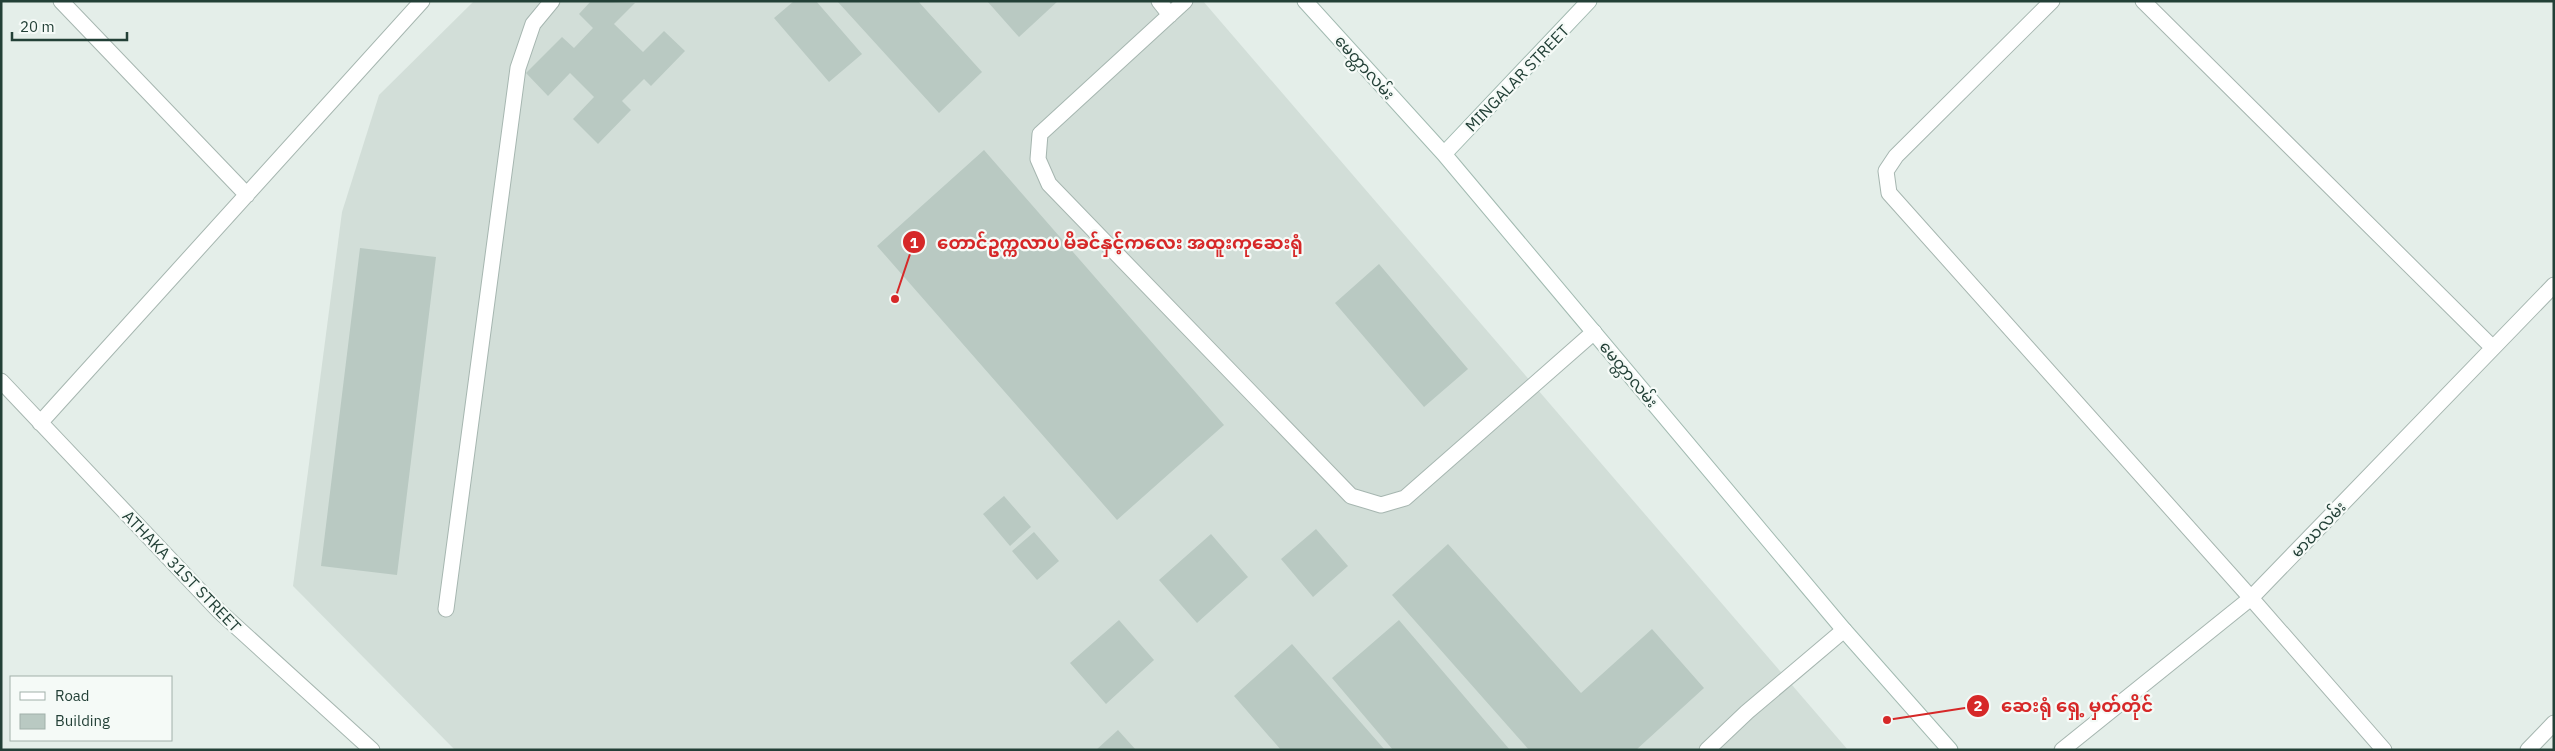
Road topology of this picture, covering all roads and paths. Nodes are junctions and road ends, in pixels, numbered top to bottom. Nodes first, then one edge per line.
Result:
1 (61, 1) edge
2 (422, 1) edge
3 (552, 1) edge
4 (1158, 1) edge
5 (1185, 1) edge
6 (1304, 1) edge
7 (1589, 1) edge
8 (2052, 1) edge
9 (2142, 1) edge
10 (1170, 14) junction
11 (1444, 154) junction
12 (247, 195) junction
13 (2554, 285) edge
14 (1594, 332) junction
15 (2493, 348) junction
16 (1, 381) edge
17 (40, 423) junction
18 (2251, 598) junction
19 (446, 609) dead end
20 (1844, 630) junction
21 (2554, 723) edge
22 (372, 750) edge
23 (1707, 750) edge
24 (1950, 750) edge
25 (2062, 750) edge
26 (2384, 750) edge
27 (2528, 750) edge

1 - 12 street
2 - 12 street
3 - 19 street
4 - 10 street
5 - 10 street
6 - 11 street, မေတ္တာလမ်း
7 - 11 street, MINGALAR STREET
8 - 18 street
9 - 15 street
10 - 14 street
11 - 14 street, မေတ္တာလမ်း
12 - 17 street
13 - 15 street, မာဃလမ်း
14 - 20 street, မေတ္တာလမ်း
15 - 18 street, မာဃလမ်း
16 - 17 street, ATHAKA 31ST STREET
17 - 22 street, ATHAKA 31ST STREET
18 - 25 street, မာဃလမ်း
18 - 26 street
20 - 23 street
20 - 24 street, မေတ္တာလမ်း
21 - 27 street

